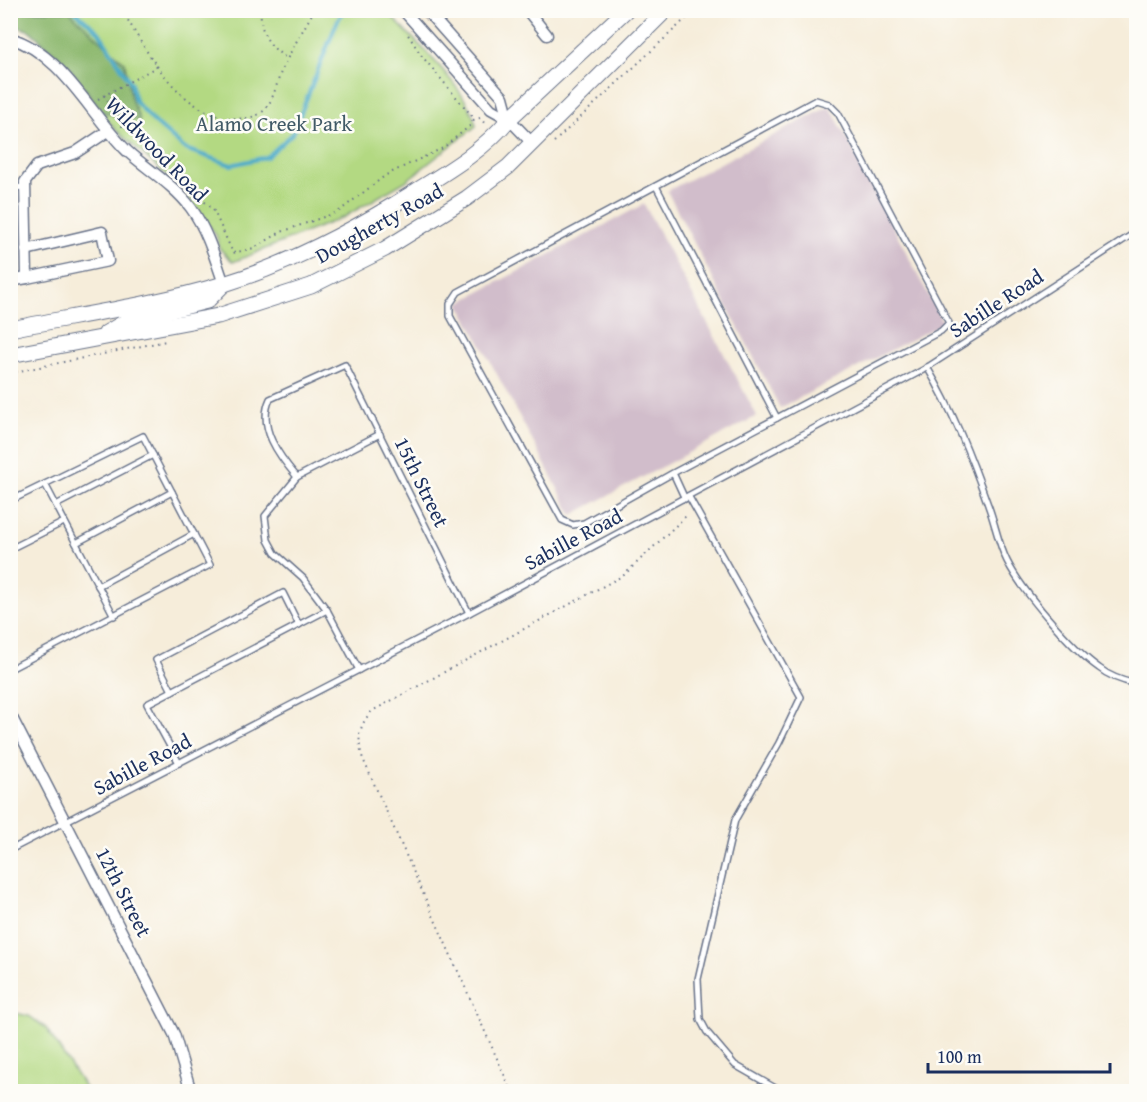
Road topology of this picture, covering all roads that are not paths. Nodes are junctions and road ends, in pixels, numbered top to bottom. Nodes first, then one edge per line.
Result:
1 (403, 10) edge
2 (426, 10) edge
3 (527, 10) edge
4 (626, 10) edge
5 (666, 10) edge
6 (547, 35) dead end
7 (10, 38) edge
8 (509, 119) junction
9 (108, 131) junction
10 (532, 143) junction
11 (656, 186) junction
12 (25, 187) junction
13 (10, 188) edge
14 (1137, 232) edge
15 (26, 250) junction
16 (27, 278) junction
17 (10, 281) edge
18 (224, 284) junction
19 (10, 329) edge
20 (95, 339) junction
21 (10, 355) edge
22 (927, 367) junction
23 (777, 418) junction
24 (380, 434) junction
25 (153, 455) junction
26 (673, 473) junction
27 (297, 477) junction
28 (45, 484) junction
29 (172, 492) junction
30 (687, 497) junction
31 (10, 501) edge
32 (56, 505) junction
33 (64, 522) junction
34 (194, 534) junction
35 (76, 543) junction
36 (10, 549) edge
37 (98, 586) junction
38 (327, 610) junction
39 (469, 613) junction
40 (114, 616) junction
41 (299, 625) junction
42 (10, 669) edge
43 (359, 670) junction
44 (1137, 684) edge
45 (172, 691) junction
46 (10, 714) edge
47 (179, 763) junction
48 (66, 822) junction
49 (10, 850) edge
50 (191, 1092) edge
51 (782, 1092) edge

1 - 8 street
2 - 8 street
3 - 6 street
4 - 8 main road, Dougherty Road
5 - 10 main road, Dougherty Road
7 - 9 street, Wildwood Road
8 - 10 street
8 - 18 main road, Dougherty Road
9 - 12 street
9 - 18 street, Wildwood Road
10 - 20 main road, Dougherty Road
11 - 23 lane
11 - 23 lane
11 - 26 lane
12 - 13 lane
12 - 15 street
14 - 22 lane, Sabille Road
15 - 16 street
15 - 16 street
16 - 17 street
18 - 19 main road, Dougherty Road
18 - 20 main road
20 - 21 main road, Dougherty Road
22 - 30 lane, Sabille Road
22 - 44 lane
23 - 26 lane
24 - 27 lane
24 - 27 lane, 15th Street
24 - 39 lane, 15th Street
25 - 28 lane
25 - 29 lane
25 - 32 lane
26 - 30 lane
27 - 38 lane
28 - 31 lane
28 - 32 lane
29 - 34 lane
29 - 35 lane
30 - 39 lane, Sabille Road
30 - 51 lane
32 - 33 lane
33 - 35 lane
33 - 36 lane
34 - 37 lane
34 - 40 lane
35 - 37 lane
37 - 40 lane
38 - 41 lane
38 - 43 lane
39 - 43 lane, Sabille Road
40 - 42 lane
41 - 45 lane
41 - 45 lane
43 - 47 lane, Sabille Road
45 - 47 lane
46 - 48 street, 12th Street
47 - 48 lane, Sabille Road
48 - 49 lane, Sabille Road
48 - 50 street, 12th Street

